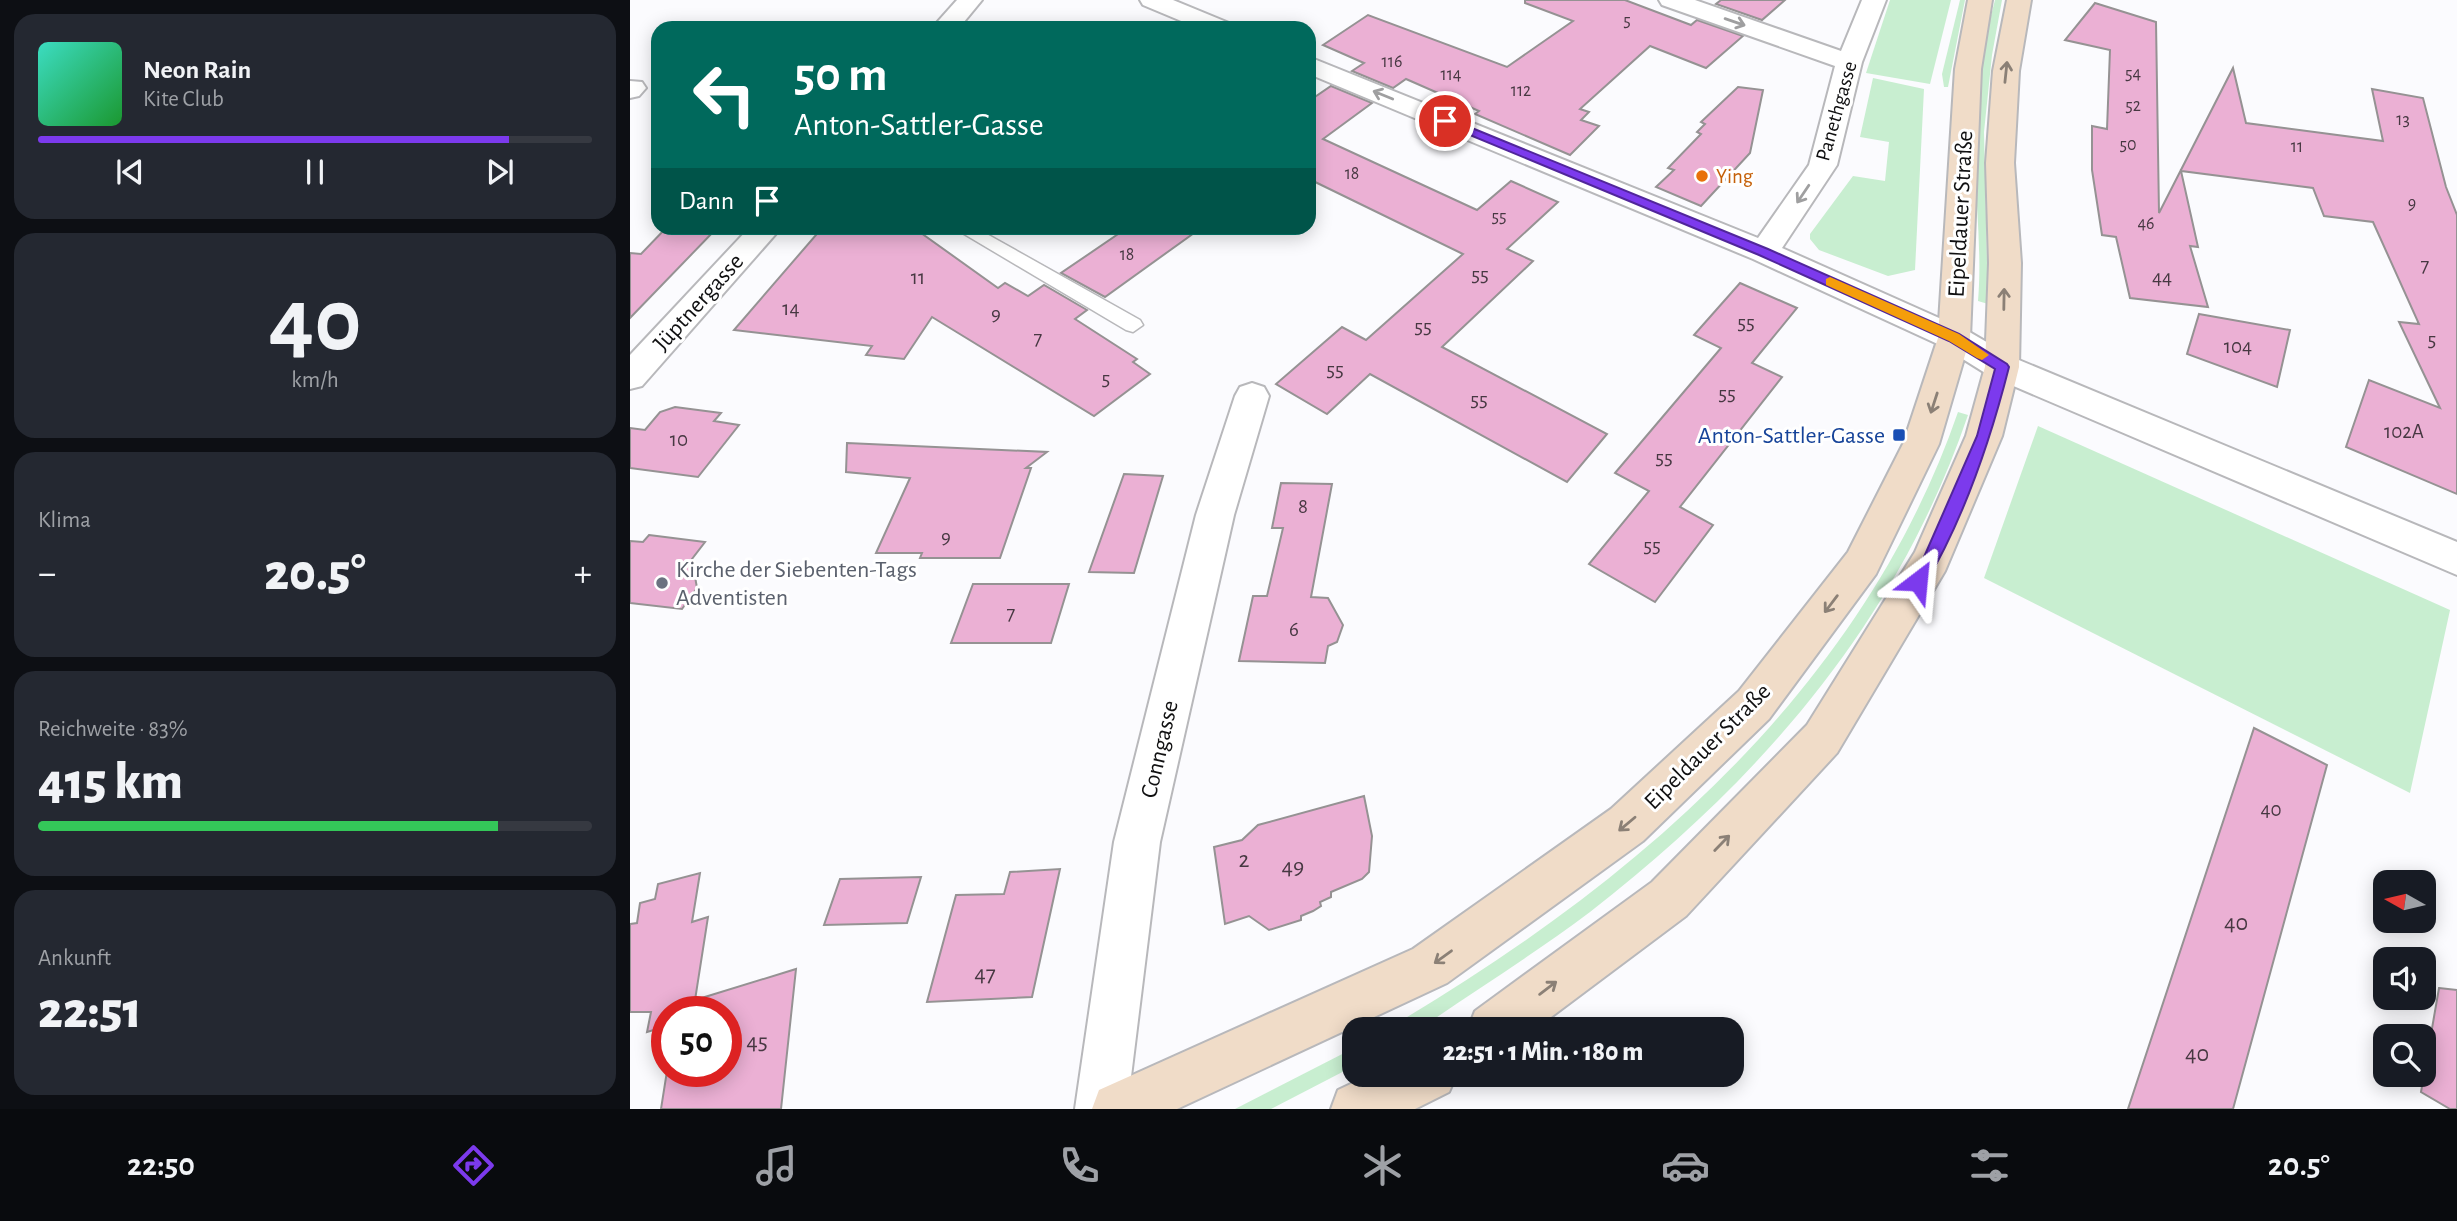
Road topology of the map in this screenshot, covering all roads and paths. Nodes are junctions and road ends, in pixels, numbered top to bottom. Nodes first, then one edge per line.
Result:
1 (970, 0) edge
2 (1152, 0) edge
3 (1671, 0) edge
4 (1874, 0) edge
5 (1980, 0) edge
6 (2020, 0) edge
7 (951, 21) edge
8 (1203, 21) edge
9 (1849, 62) junction
10 (1316, 68) edge
11 (760, 235) edge
12 (975, 235) edge
13 (1763, 252) junction
14 (1133, 325) dead end
15 (1954, 338) junction
16 (2002, 367) junction
17 (630, 377) edge
18 (1252, 396) dead end
19 (2457, 559) edge
20 (1509, 1017) edge
21 (1404, 1087) edge
22 (1101, 1109) edge
23 (1118, 1109) edge
24 (1357, 1109) edge

1 - 7 street
2 - 8 street
3 -> 9 street
4 - 9 street, Panethgasse
5 - 15 main road, Eipeldauer Straße
16 -> 6 main road, Eipeldauer Straße
9 -> 13 street, Panethgasse
13 -> 10 street
11 - 17 street, Jüptnergasse
12 - 14 lane
13 - 15 street
15 - 16 street
15 -> 23 main road, Eipeldauer Straße
16 - 19 street
20 -> 16 main road, Eipeldauer Straße
18 - 22 street, Conngasse
21 - 24 main road

